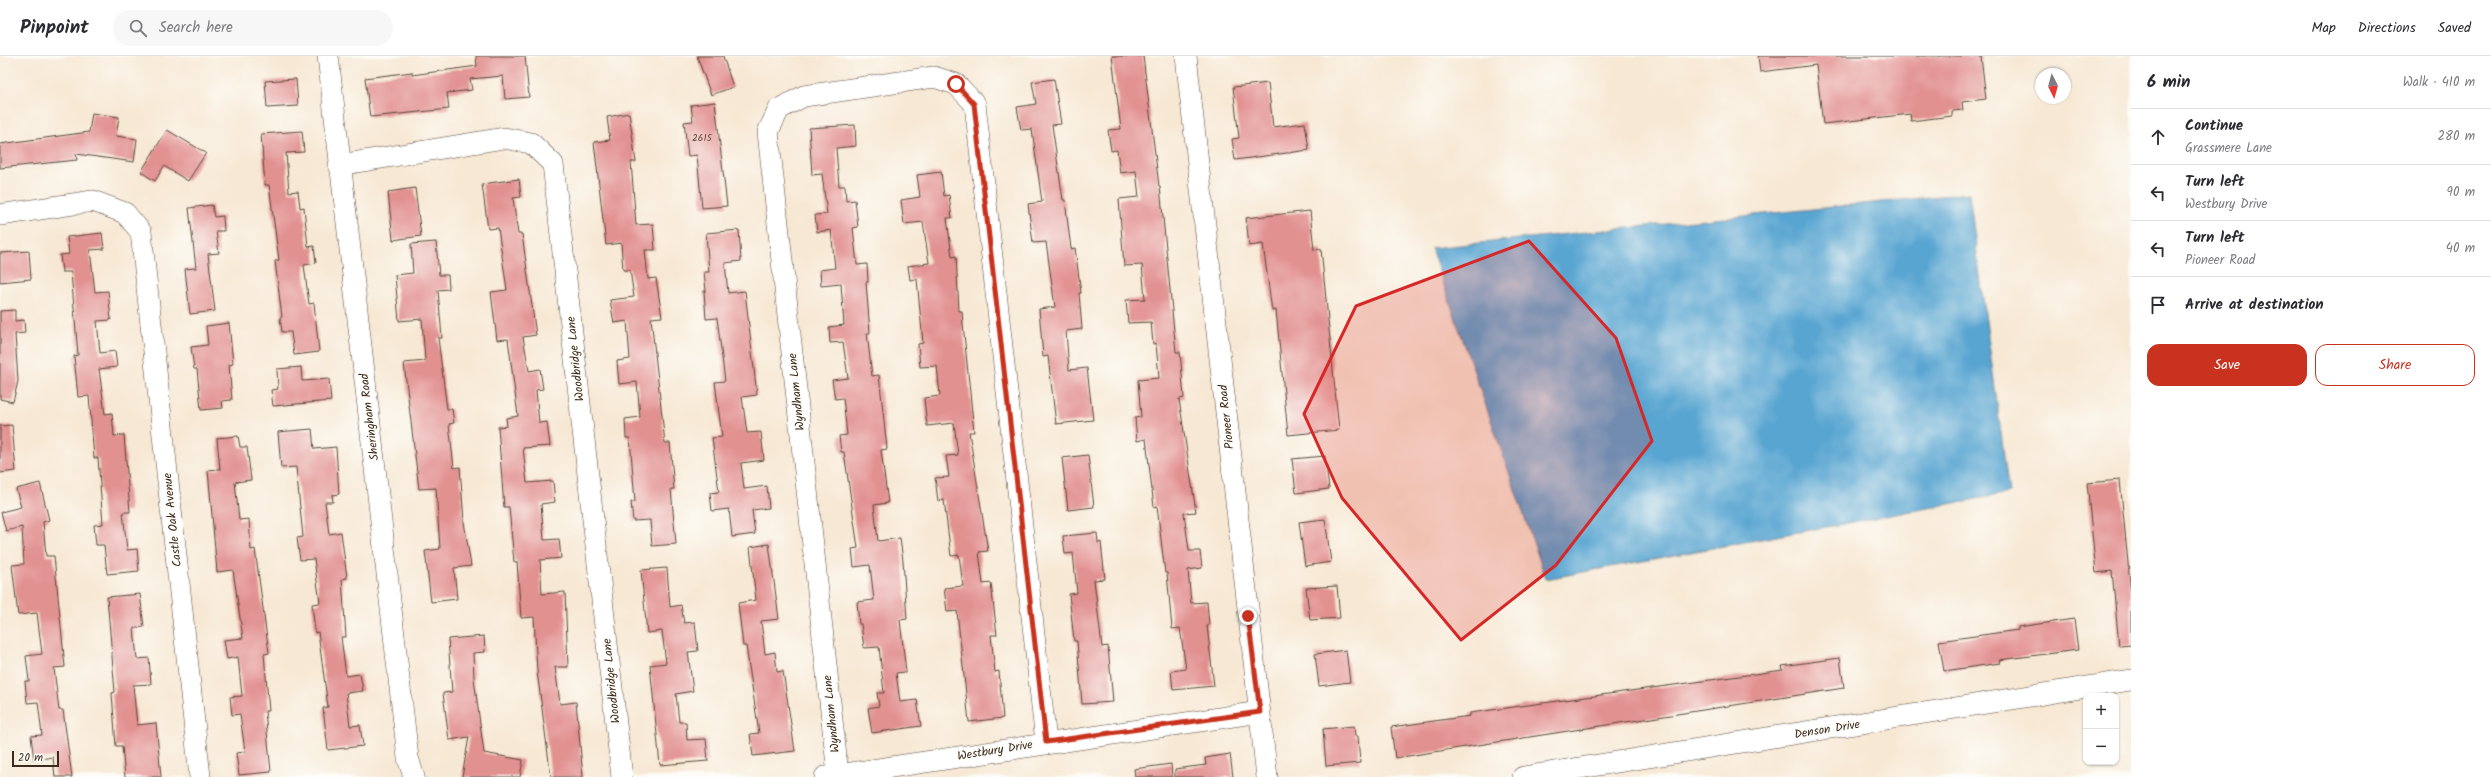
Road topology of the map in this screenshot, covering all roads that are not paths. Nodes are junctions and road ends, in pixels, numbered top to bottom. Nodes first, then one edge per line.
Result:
1 (328, 56) edge
2 (1186, 56) edge
3 (340, 165) junction
4 (0, 215) edge
5 (2131, 680) edge
6 (1260, 712) junction
7 (1046, 742) junction
8 (831, 776) edge
9 (200, 777) edge
10 (414, 777) edge
11 (622, 777) edge
12 (1268, 777) edge
13 (1523, 777) edge

1 - 3 street, Sheringham Road
2 - 6 street, Pioneer Road
3 - 10 street, Sheringham Road
3 - 11 street, Woodbridge Lane
4 - 9 street, Castle Oak Avenue
5 - 13 street, Denson Drive
6 - 7 street, Westbury Drive
6 - 12 street, Pioneer Road
7 - 8 street, Westbury Drive
7 - 8 street, Wyndham Lane

